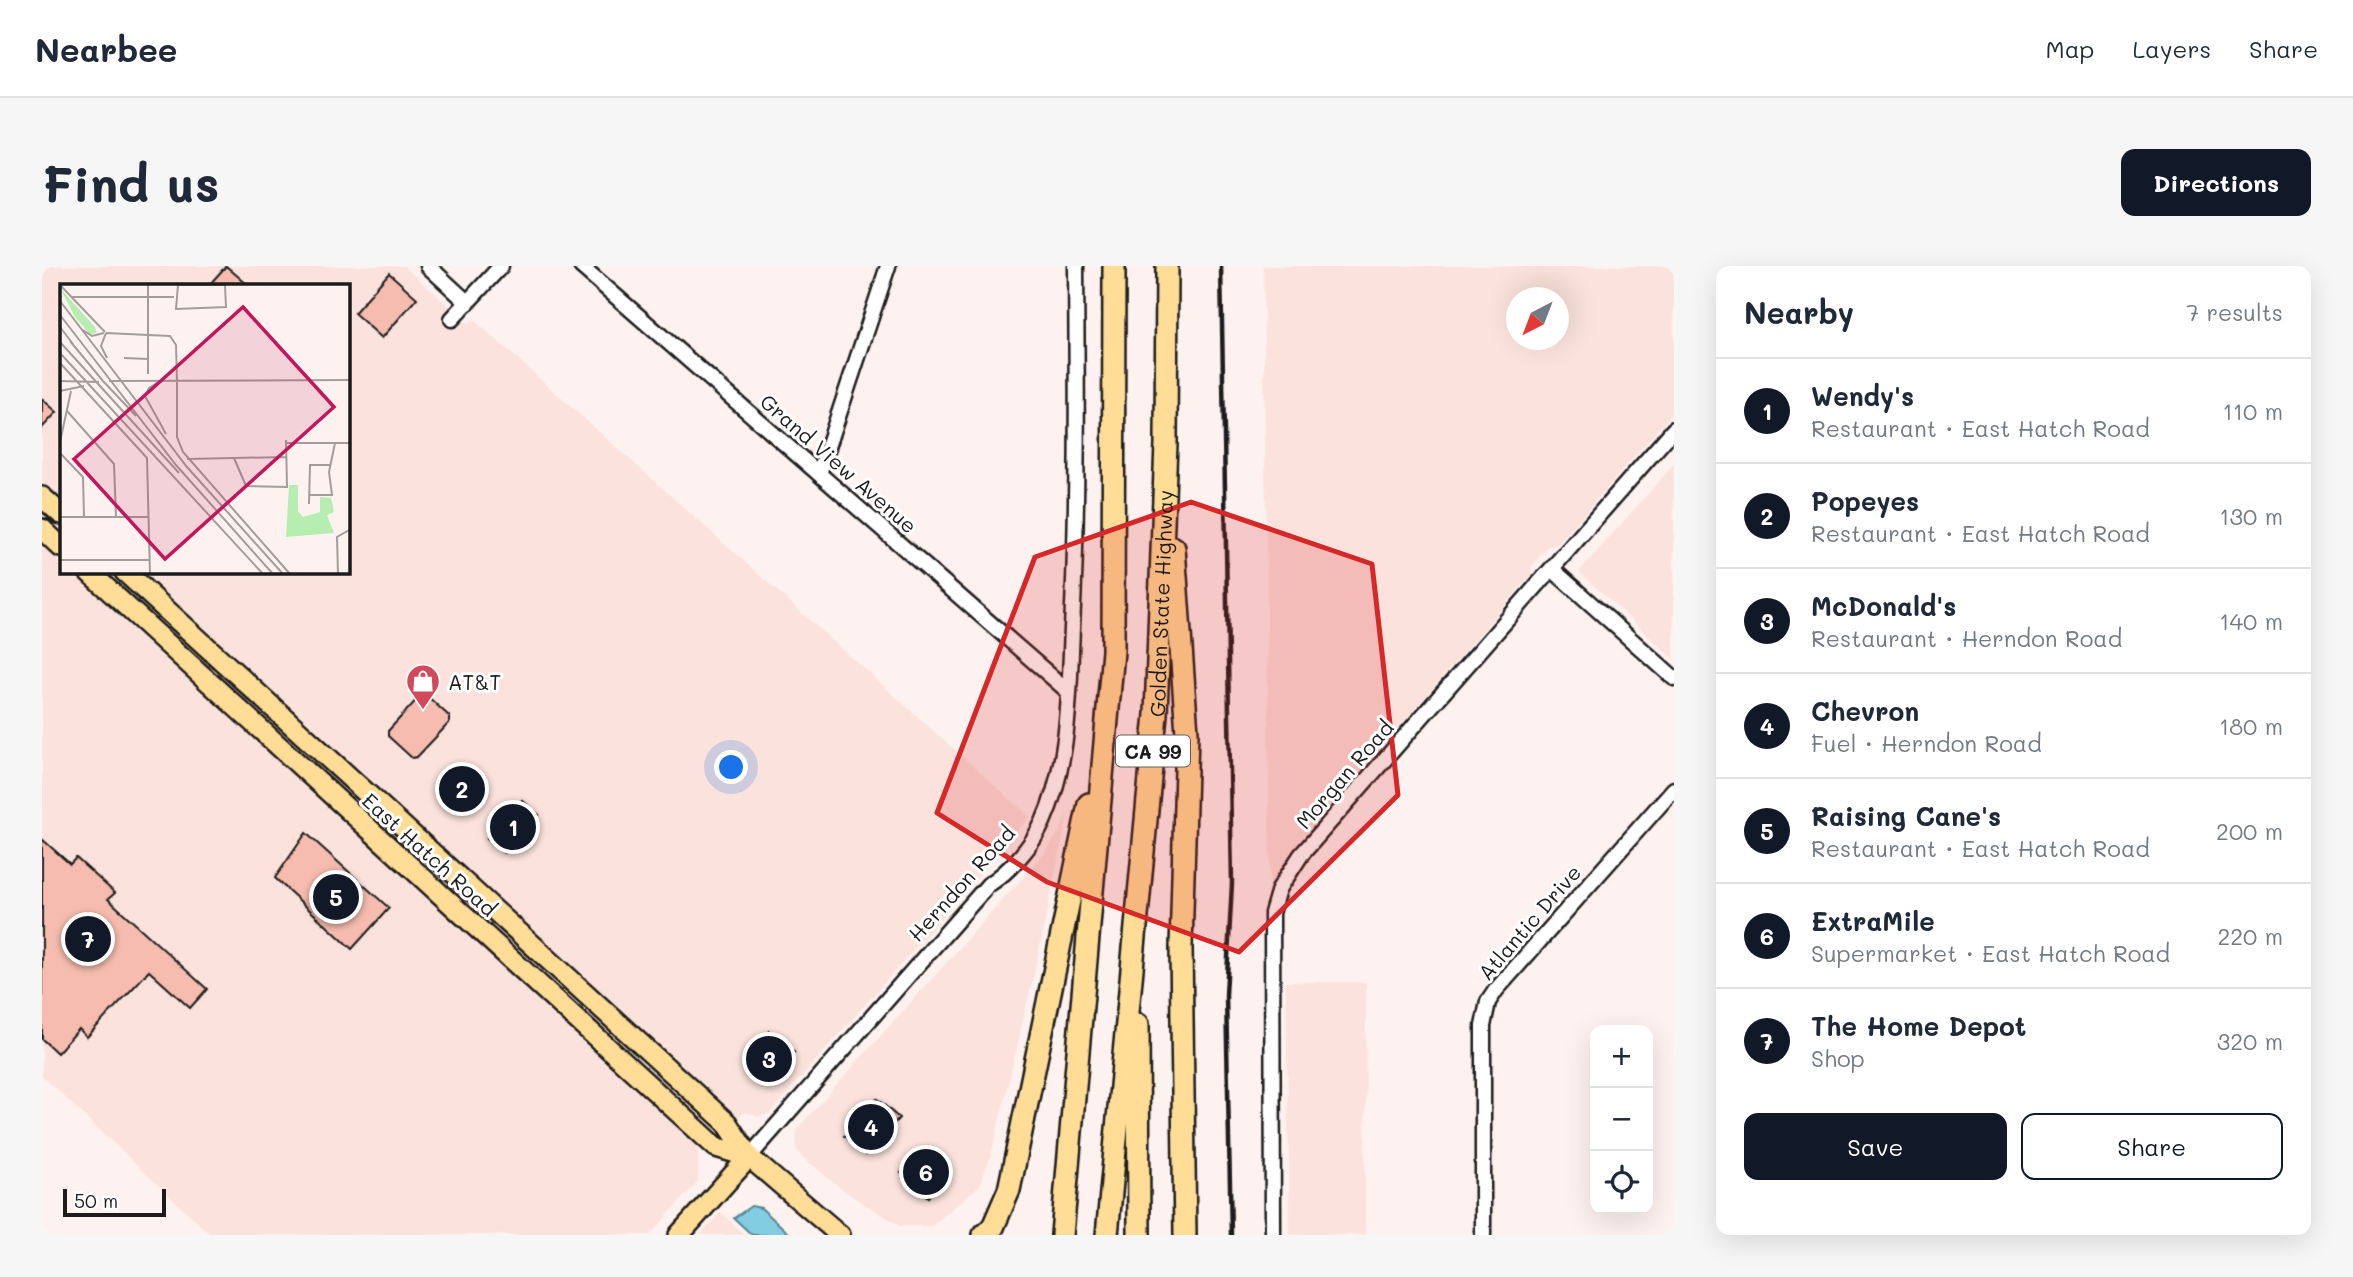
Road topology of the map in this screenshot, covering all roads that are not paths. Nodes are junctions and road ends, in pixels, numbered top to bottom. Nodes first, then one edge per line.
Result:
1 (428, 266) edge
2 (501, 266) edge
3 (581, 266) edge
4 (888, 266) edge
5 (1076, 266) edge
6 (1114, 266) edge
7 (1167, 266) edge
8 (468, 303) junction
9 (452, 319) dead end
10 (1674, 429) edge
11 (1166, 443) junction
12 (819, 474) junction
13 (42, 497) edge
14 (60, 513) edge
15 (42, 529) edge
16 (60, 546) edge
17 (1552, 569) junction
18 (91, 574) edge
19 (127, 574) edge
20 (1674, 678) edge
21 (1069, 692) junction
22 (1105, 741) junction
23 (1674, 789) edge
24 (1139, 888) junction
25 (749, 1157) junction
26 (679, 1235) edge
27 (840, 1235) edge
28 (984, 1235) edge
29 (1062, 1235) edge
30 (1107, 1235) edge
31 (1139, 1235) edge
32 (1185, 1235) edge
33 (1273, 1235) edge
34 (1483, 1235) edge

1 - 8 street
2 - 8 street
3 - 12 street, Grand View Avenue
4 - 12 street
5 - 21 street, Herndon Road
6 - 22 highway, CA 99
7 - 11 highway, Golden State Highway / CA 99
8 - 9 street
10 - 17 street, Morgan Road
11 - 24 highway, Golden State Highway / CA 99
11 - 32 highway
12 - 21 street, Grand View Avenue
13 - 14 main road
15 - 16 main road
17 - 20 street
17 - 33 street, Morgan Road
18 - 25 main road, East Hatch Road
19 - 25 main road, East Hatch Road
21 - 25 street, Herndon Road
22 - 28 highway
22 - 29 highway, CA 99
23 - 34 street, Atlantic Drive
24 - 30 highway, Golden State Highway / CA 99
24 - 31 highway
25 - 26 main road, Herndon Road
25 - 27 main road, East Hatch Road

